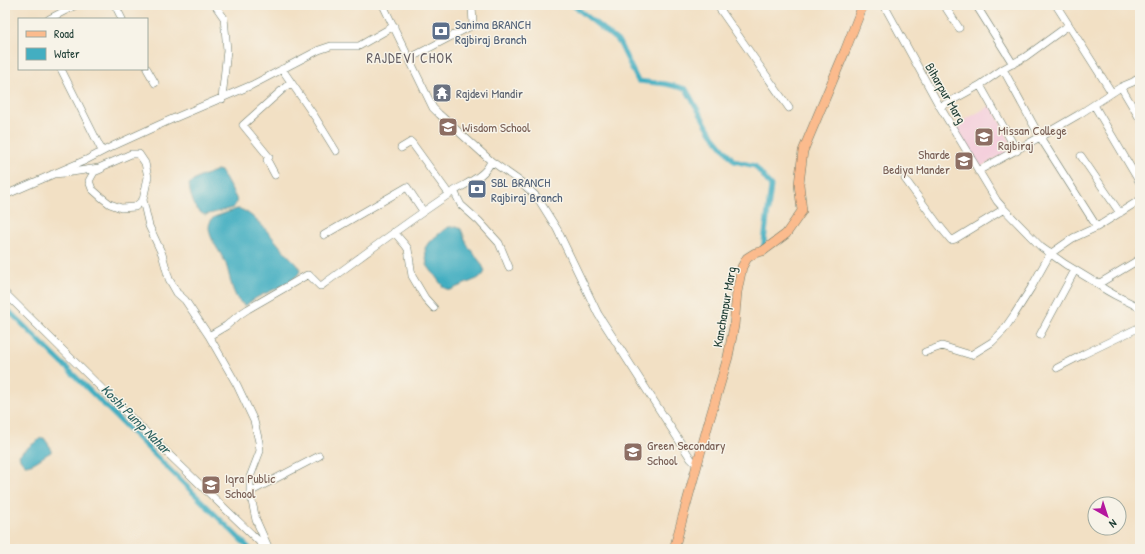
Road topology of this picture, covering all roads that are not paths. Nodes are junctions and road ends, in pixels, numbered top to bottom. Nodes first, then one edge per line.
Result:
1 (76, 5) edge
2 (115, 5) edge
3 (215, 5) edge
4 (383, 5) edge
5 (472, 5) edge
6 (717, 5) edge
7 (863, 5) edge
8 (884, 5) edge
9 (944, 5) edge
10 (976, 5) edge
11 (1056, 5) edge
12 (51, 18) edge
13 (122, 18) edge
14 (1069, 25) junction
15 (394, 26) junction
16 (959, 28) dead end
17 (410, 58) junction
18 (1013, 64) junction
19 (282, 69) junction
20 (1003, 69) junction
21 (62, 70) edge
22 (147, 70) edge
23 (1140, 77) edge
24 (291, 82) junction
25 (155, 83) dead end
26 (980, 85) junction
27 (1120, 87) junction
28 (1112, 93) junction
29 (222, 99) junction
30 (1094, 105) junction
31 (940, 106) junction
32 (789, 108) dead end
33 (1140, 119) edge
34 (1040, 137) junction
35 (401, 148) dead end
36 (102, 151) junction
37 (336, 151) dead end
38 (1017, 151) junction
39 (1081, 156) dead end
40 (115, 161) junction
41 (491, 161) junction
42 (978, 170) junction
43 (53, 174) junction
44 (275, 175) dead end
45 (905, 179) dead end
46 (1140, 183) edge
47 (452, 193) junction
48 (5, 195) edge
49 (143, 200) junction
50 (1140, 200) edge
51 (1004, 209) junction
52 (423, 211) junction
53 (1120, 213) junction
54 (1097, 227) junction
55 (394, 232) junction
56 (324, 235) dead end
57 (1050, 254) junction
58 (1140, 259) edge
59 (509, 267) dead end
60 (1075, 270) junction
61 (1093, 281) junction
62 (5, 293) edge
63 (434, 308) dead end
64 (1140, 308) edge
65 (1140, 327) edge
66 (1040, 335) dead end
67 (209, 336) junction
68 (925, 352) dead end
69 (1057, 368) dead end
70 (320, 456) dead end
71 (697, 465) junction
72 (250, 492) junction
73 (268, 549) edge
74 (674, 549) edge

1 - 12 street
2 - 13 street
3 - 29 street
4 - 15 street
5 - 17 street
6 - 32 street
7 - 71 main road, Kanchanpur Marg
8 - 31 street, Biharpur Marg
9 - 16 street
10 - 18 street
11 - 14 street
14 - 18 street
14 - 28 street
15 - 17 street
15 - 19 street
17 - 41 street
18 - 20 street
19 - 24 street
19 - 29 street
20 - 26 street
20 - 34 street
21 - 36 street
22 - 25 street
23 - 27 street
24 - 37 street
24 - 44 street
26 - 31 street
26 - 38 street
27 - 28 street
27 - 33 street
28 - 30 street
29 - 36 street
30 - 34 street
30 - 46 street
31 - 42 street, Biharpur Marg
34 - 38 street
34 - 54 street
35 - 47 street
36 - 43 street
38 - 42 street
39 - 53 street
40 - 43 street
40 - 49 street
40 - 49 street
41 - 47 street
41 - 71 street
42 - 51 street, Biharpur Marg
43 - 48 street
45 - 51 street
47 - 52 street
47 - 59 street
49 - 67 street
50 - 53 street
51 - 57 street, Biharpur Marg
52 - 55 street
52 - 56 street
53 - 54 street
54 - 57 street
55 - 63 street
55 - 67 street
57 - 60 street, Biharpur Marg
57 - 68 street
58 - 61 street
60 - 61 street, Biharpur Marg
60 - 66 street
61 - 64 street, Biharpur Marg
62 - 73 street
65 - 69 street
67 - 72 street
70 - 72 street
71 - 74 main road, Kanchanpur Marg
72 - 73 street

